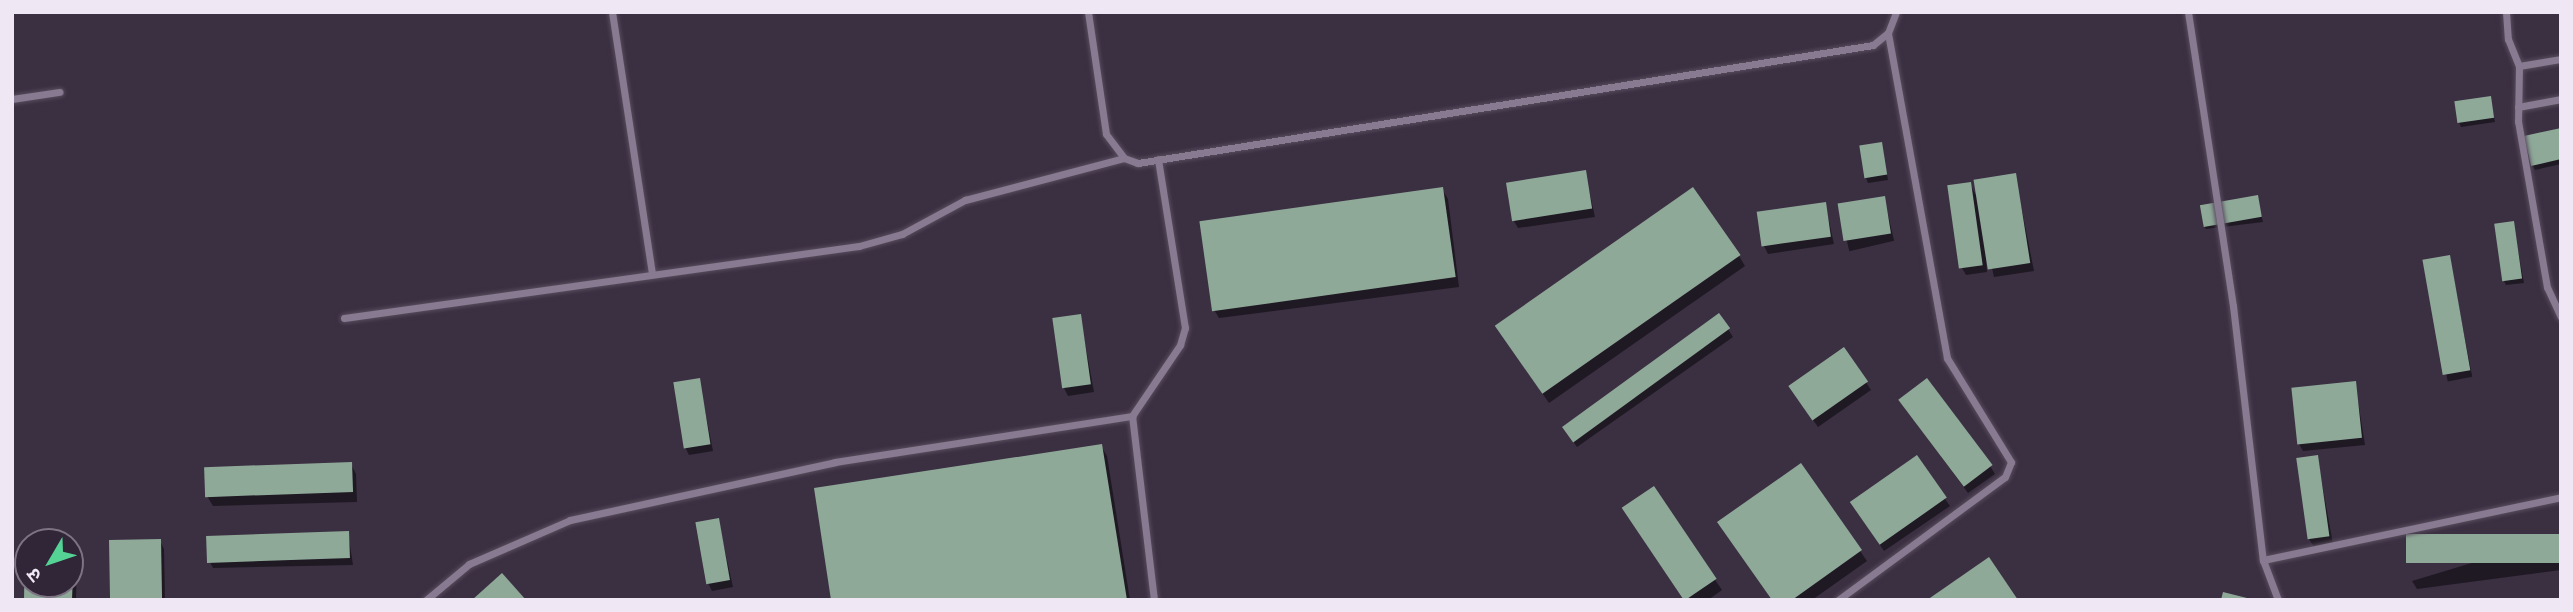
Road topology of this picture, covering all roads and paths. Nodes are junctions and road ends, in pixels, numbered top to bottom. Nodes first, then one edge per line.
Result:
1 (612, 12) edge
2 (1088, 12) edge
3 (1896, 12) edge
4 (2188, 12) edge
5 (2506, 12) edge
6 (1888, 33) junction
7 (2561, 60) edge
8 (2519, 66) junction
9 (59, 92) dead end
10 (12, 99) edge
11 (2561, 99) edge
12 (2518, 107) junction
13 (1124, 158) junction
14 (1158, 159) junction
15 (652, 274) junction
16 (2561, 317) edge
17 (344, 318) dead end
18 (1132, 416) junction
19 (2561, 497) edge
20 (2263, 560) junction
21 (426, 600) edge
22 (1154, 600) edge
23 (1838, 600) edge
24 (2278, 600) edge

1 - 15 lane
2 - 13 lane
3 - 6 lane
4 - 20 lane
5 - 8 lane
6 - 14 lane
6 - 23 lane
7 - 8 lane
8 - 12 lane
9 - 10 lane
11 - 12 lane
12 - 16 lane
13 - 14 lane
13 - 15 lane
14 - 18 lane
15 - 17 lane
18 - 21 lane
18 - 22 lane
19 - 20 lane
20 - 24 lane

